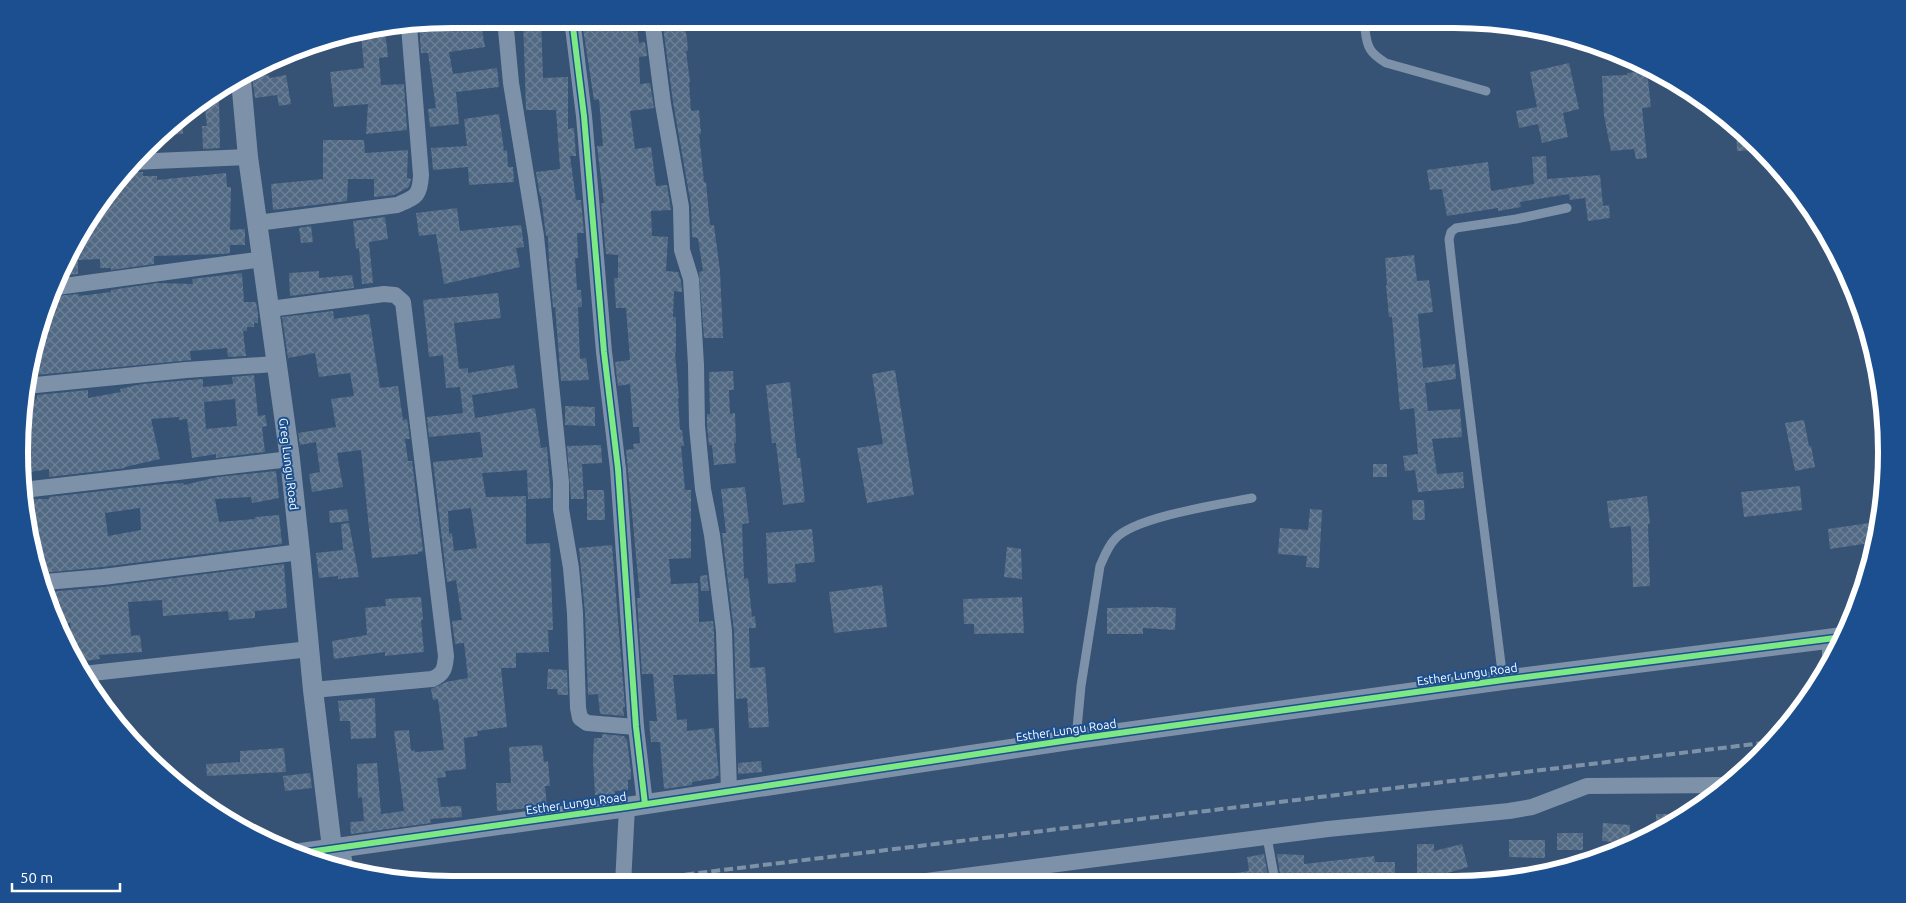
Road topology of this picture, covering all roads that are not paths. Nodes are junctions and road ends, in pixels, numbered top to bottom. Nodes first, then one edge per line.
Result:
1 (506, 28) edge
2 (573, 28) edge
3 (653, 28) edge
4 (1367, 28) edge
5 (409, 30) edge
6 (241, 83) edge
7 (1486, 91) dead end
8 (248, 157) junction
9 (143, 161) edge
10 (1567, 208) dead end
11 (257, 223) junction
12 (263, 259) junction
13 (61, 286) edge
14 (270, 309) junction
15 (276, 364) junction
16 (33, 385) edge
17 (290, 459) junction
18 (29, 489) edge
19 (1252, 498) dead end
20 (300, 552) junction
21 (48, 582) edge
22 (1834, 638) edge
23 (310, 649) junction
24 (90, 673) edge
25 (1503, 680) junction
26 (313, 690) junction
27 (636, 727) junction
28 (1076, 739) junction
29 (1717, 784) edge
30 (729, 791) junction
31 (636, 805) junction
32 (1267, 837) junction
33 (336, 847) junction
34 (310, 851) edge
35 (342, 861) edge
36 (625, 876) edge
37 (965, 876) edge
38 (1274, 876) edge

1 - 27 street
2 - 27 street
3 - 30 street
4 - 7 lane
5 - 11 street
6 - 8 street, Greg Lungu Road
8 - 9 street
8 - 11 street, Greg Lungu Road
10 - 25 lane
11 - 12 street, Greg Lungu Road
12 - 13 street
12 - 14 street, Greg Lungu Road
14 - 15 street, Greg Lungu Road
14 - 26 street
15 - 16 street
15 - 17 street, Greg Lungu Road
17 - 18 street
17 - 20 street, Greg Lungu Road
19 - 28 lane
20 - 21 street
20 - 23 street, Greg Lungu Road
22 - 25 street, Esther Lungu Road
23 - 24 street
23 - 26 street, Greg Lungu Road
25 - 28 street, Esther Lungu Road
26 - 33 street, Greg Lungu Road
27 - 31 street
28 - 30 street, Esther Lungu Road
29 - 32 street
30 - 31 street, Esther Lungu Road
31 - 33 street, Esther Lungu Road
31 - 36 street
32 - 37 street
32 - 38 lane
33 - 34 street, Esther Lungu Road
33 - 35 street

